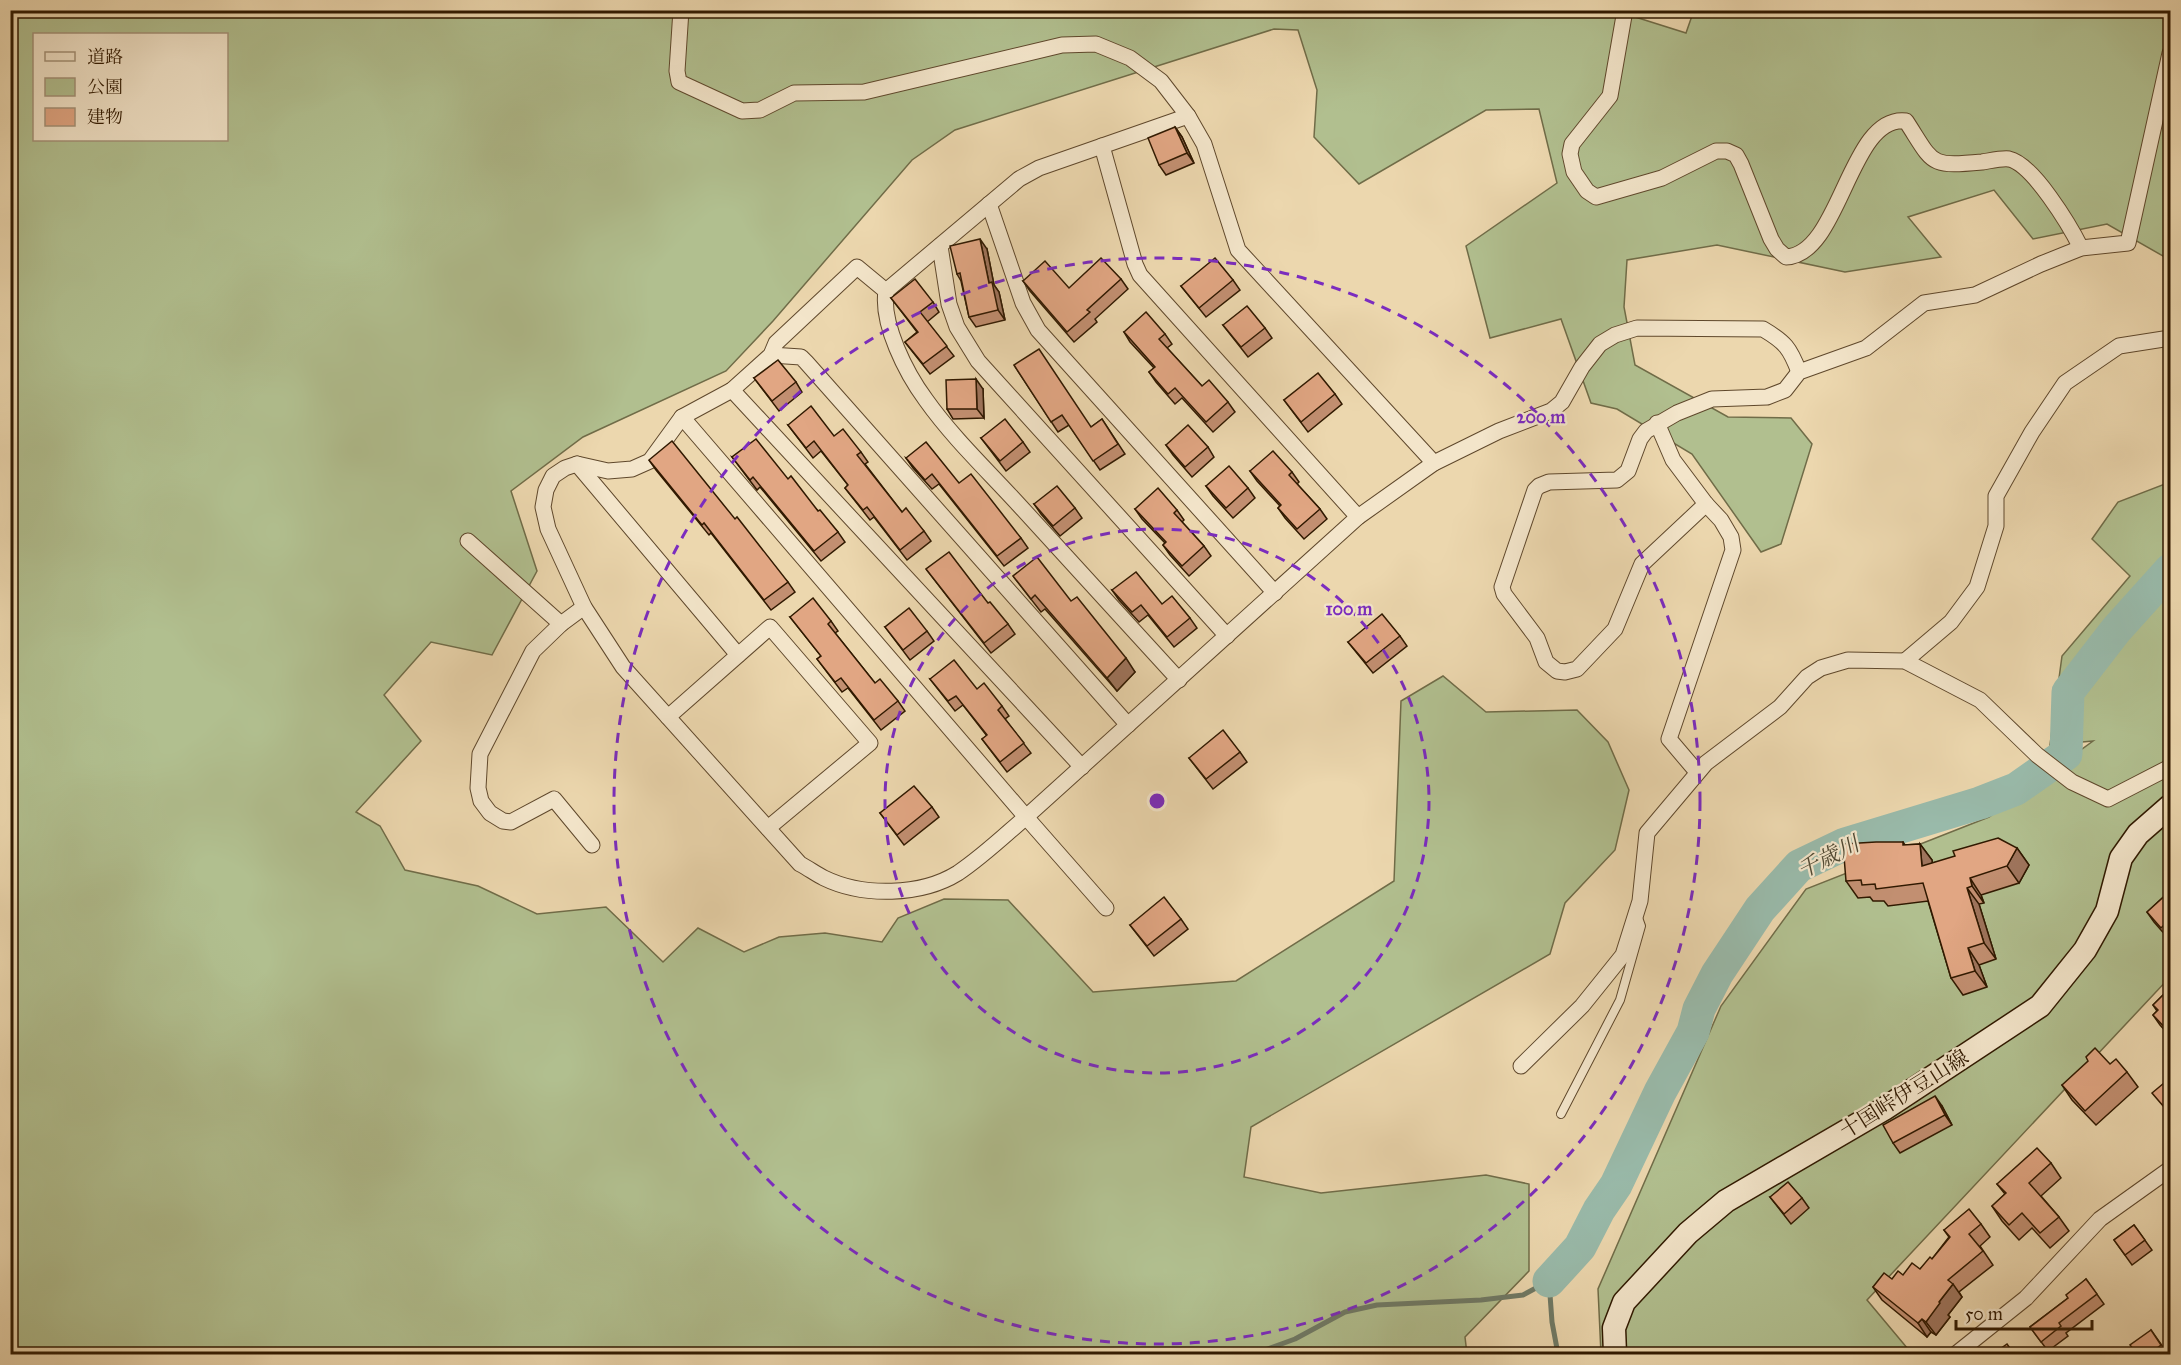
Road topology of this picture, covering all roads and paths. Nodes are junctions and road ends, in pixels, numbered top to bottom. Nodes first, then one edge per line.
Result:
1 (681, 10) edge
2 (1625, 10) edge
3 (2170, 53) edge
4 (1188, 116) junction
5 (1102, 146) junction
6 (989, 204) junction
7 (940, 246) junction
8 (2081, 248) junction
9 (886, 291) junction
10 (2170, 338) edge
11 (771, 355) junction
12 (1799, 372) junction
13 (732, 390) junction
14 (682, 417) junction
15 (1657, 423) junction
16 (577, 464) junction
17 (1434, 464) junction
18 (1706, 504) junction
19 (1358, 517) junction
20 (468, 541) dead end
21 (1275, 593) junction
22 (584, 607) junction
23 (561, 624) junction
24 (1227, 636) junction
25 (738, 655) junction
26 (1905, 661) junction
27 (1179, 680) junction
28 (668, 717) junction
29 (1128, 725) junction
30 (1082, 767) junction
31 (2170, 767) edge
32 (1697, 772) junction
33 (2170, 806) edge
34 (1026, 817) junction
35 (768, 828) junction
36 (592, 845) dead end
37 (1106, 908) dead end
38 (1636, 914) junction
39 (1521, 1066) dead end
40 (1561, 1113) dead end
41 (2170, 1169) edge
42 (1615, 1354) edge
43 (1956, 1354) edge

1 - 4 street
2 - 8 street
3 - 8 street
4 - 5 street
4 - 17 street
5 - 6 street
5 - 19 street
6 - 7 street
6 - 21 street
7 - 9 street
7 - 24 street
8 - 12 street
9 - 11 street
9 - 27 street
10 - 26 street
11 - 13 street
11 - 29 street
12 - 15 street
12 - 17 street
13 - 14 street
13 - 30 street
14 - 16 street
14 - 34 street
15 - 18 street
15 - 18 street
16 - 22 street
16 - 25 street
17 - 19 street
18 - 32 street
19 - 21 street
20 - 23 street
21 - 24 street
22 - 23 street
22 - 28 street
23 - 36 street
24 - 27 street
25 - 28 street
25 - 35 street
26 - 31 street
26 - 32 street
27 - 29 street
28 - 35 street
29 - 30 street
30 - 34 street
32 - 38 street
33 - 42 main road, 十国峠伊豆山線
34 - 35 street
34 - 37 street
38 - 39 street
38 - 40 lane
41 - 43 street

